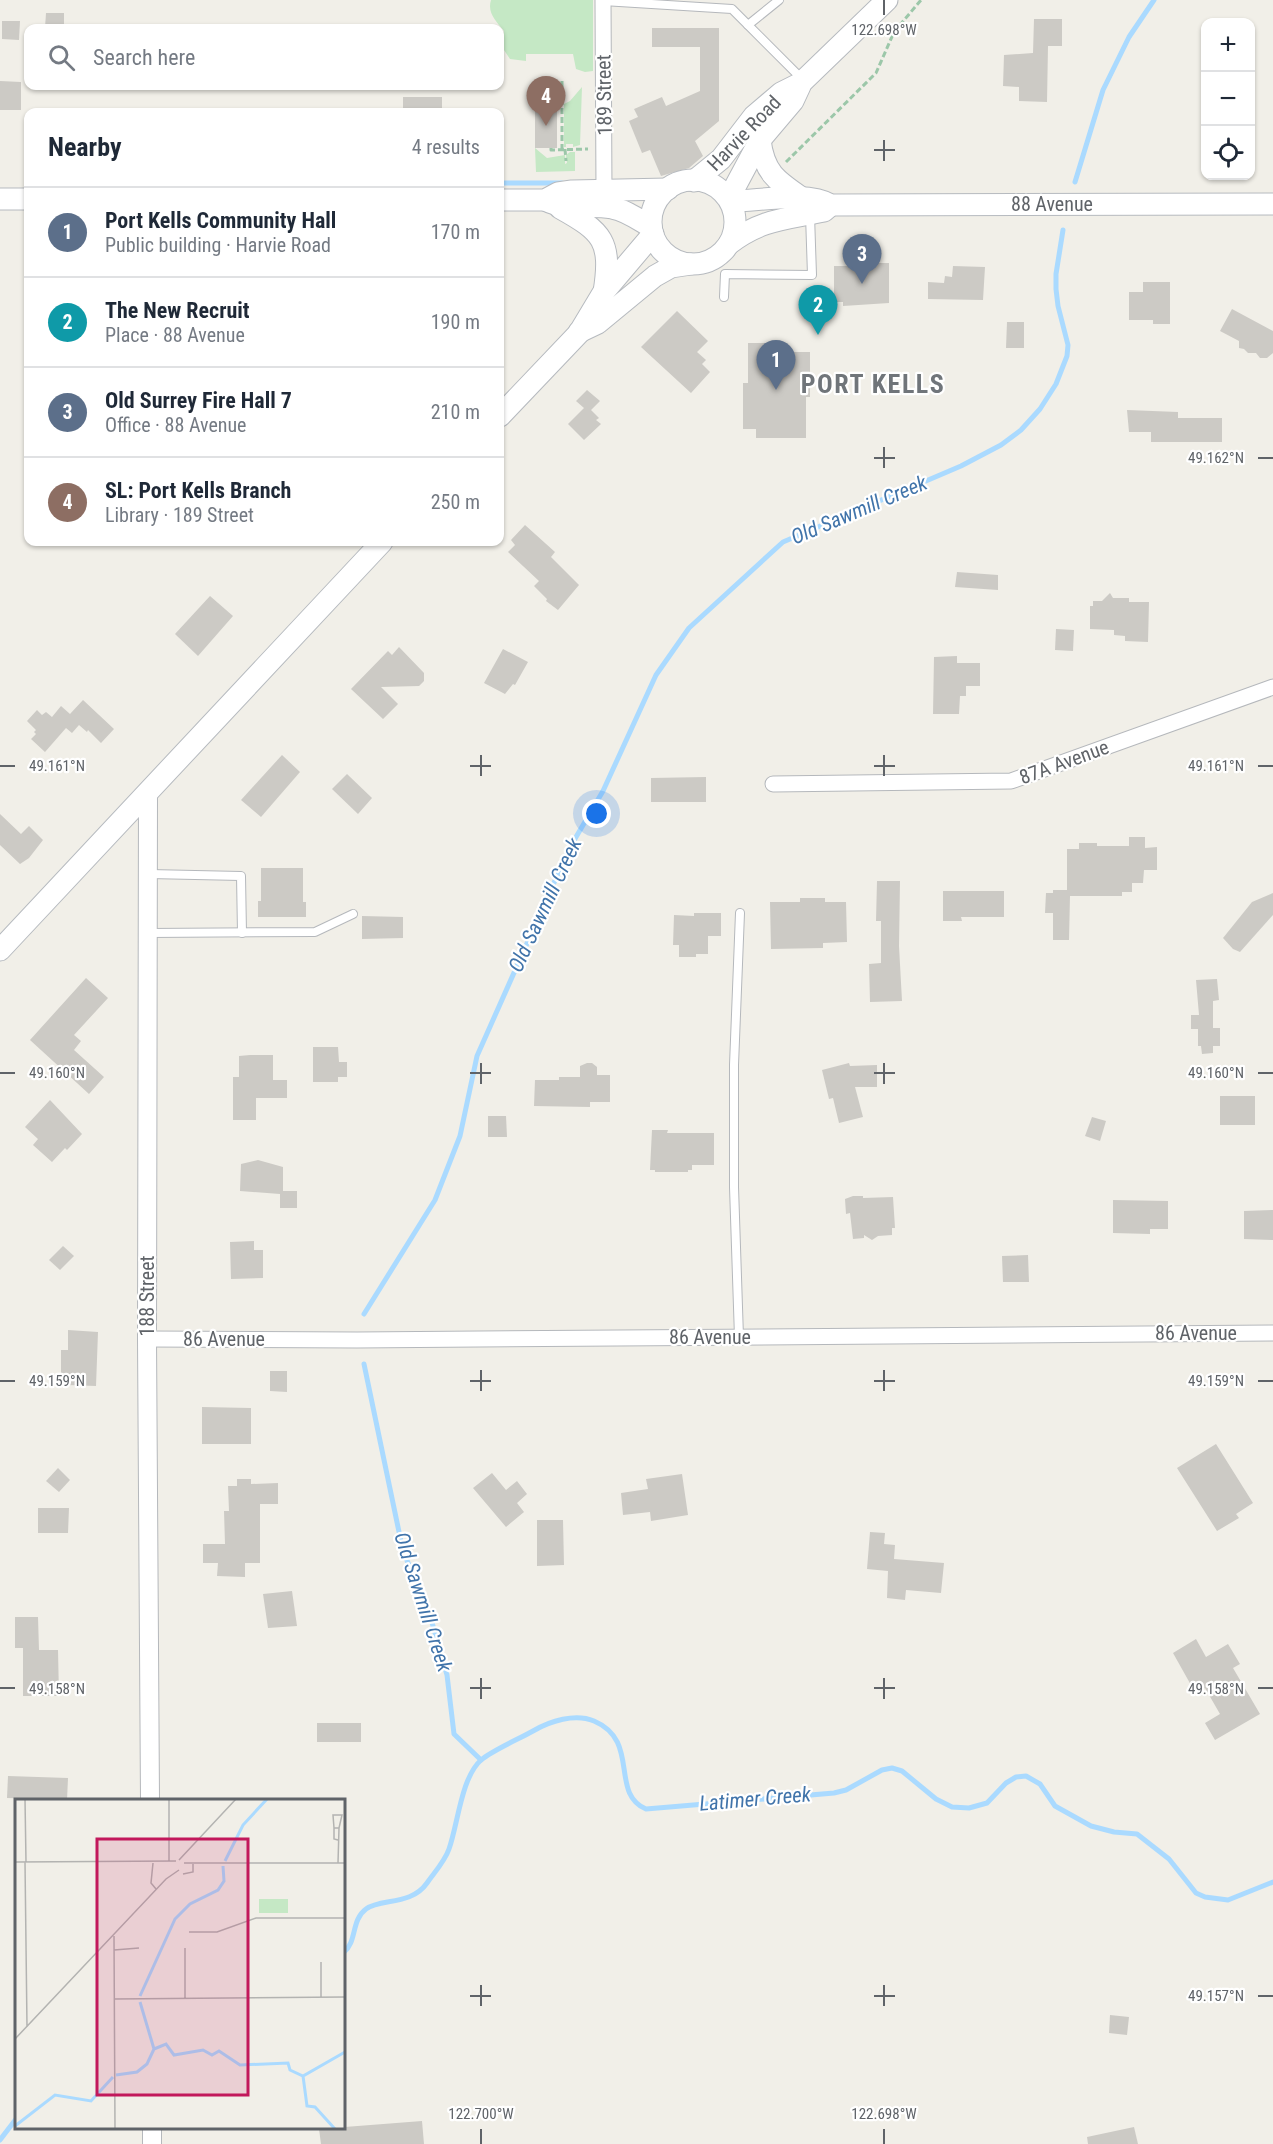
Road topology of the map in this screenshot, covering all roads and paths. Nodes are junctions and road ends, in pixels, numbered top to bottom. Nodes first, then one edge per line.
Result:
1 (780, 0) edge
2 (887, 0) edge
3 (921, 0) edge
4 (603, 1) edge
5 (748, 25) junction
6 (562, 80) dead end
7 (802, 81) junction
8 (760, 140) junction
9 (551, 148) dead end
10 (593, 149) dead end
11 (564, 150) junction
12 (566, 161) dead end
13 (784, 163) dead end
14 (694, 181) junction
15 (668, 189) junction
16 (604, 190) junction
17 (0, 199) edge
18 (24, 199) edge
19 (504, 200) edge
20 (730, 200) junction
21 (551, 203) junction
22 (1273, 204) edge
23 (806, 206) junction
24 (652, 231) junction
25 (729, 244) junction
26 (691, 264) junction
27 (603, 293) junction
28 (724, 297) dead end
29 (579, 333) junction
30 (504, 412) edge
31 (378, 546) edge
32 (1273, 687) edge
33 (773, 784) dead end
34 (148, 792) junction
35 (147, 874) junction
36 (740, 913) dead end
37 (353, 914) dead end
38 (147, 933) junction
39 (242, 933) junction
40 (0, 950) edge
41 (1273, 1333) edge
42 (739, 1337) junction
43 (147, 1339) junction
44 (150, 1799) edge

1 - 5 lane
2 - 7 main road
3 - 13 path
4 - 5 lane
4 - 16 street, 189 Street
5 - 7 lane
6 - 11 path
7 - 8 main road, Harvie Road
7 - 14 main road, Harvie Road
8 - 20 main road, Harvie Road
8 - 23 main road
9 - 11 path
10 - 11 path
11 - 12 path
14 - 15 main road
14 - 20 main road
15 - 16 main road
15 - 24 main road
16 - 21 main road
17 - 18 main road
19 - 21 main road
20 - 23 main road, 88 Avenue
20 - 25 main road
21 - 24 main road
21 - 27 main road
22 - 23 main road, 88 Avenue
23 - 25 main road, 88 Avenue
23 - 28 lane
24 - 26 main road
24 - 27 main road
25 - 26 main road
26 - 29 main road
27 - 29 main road
29 - 30 main road
31 - 34 main road
32 - 33 street, 87A Avenue
34 - 35 street, 188 Street
34 - 40 main road
35 - 38 street, 188 Street
35 - 39 lane
36 - 42 lane
37 - 39 lane
38 - 39 lane
38 - 43 street, 188 Street
41 - 42 street, 86 Avenue
42 - 43 street, 86 Avenue
43 - 44 street, 188 Street

